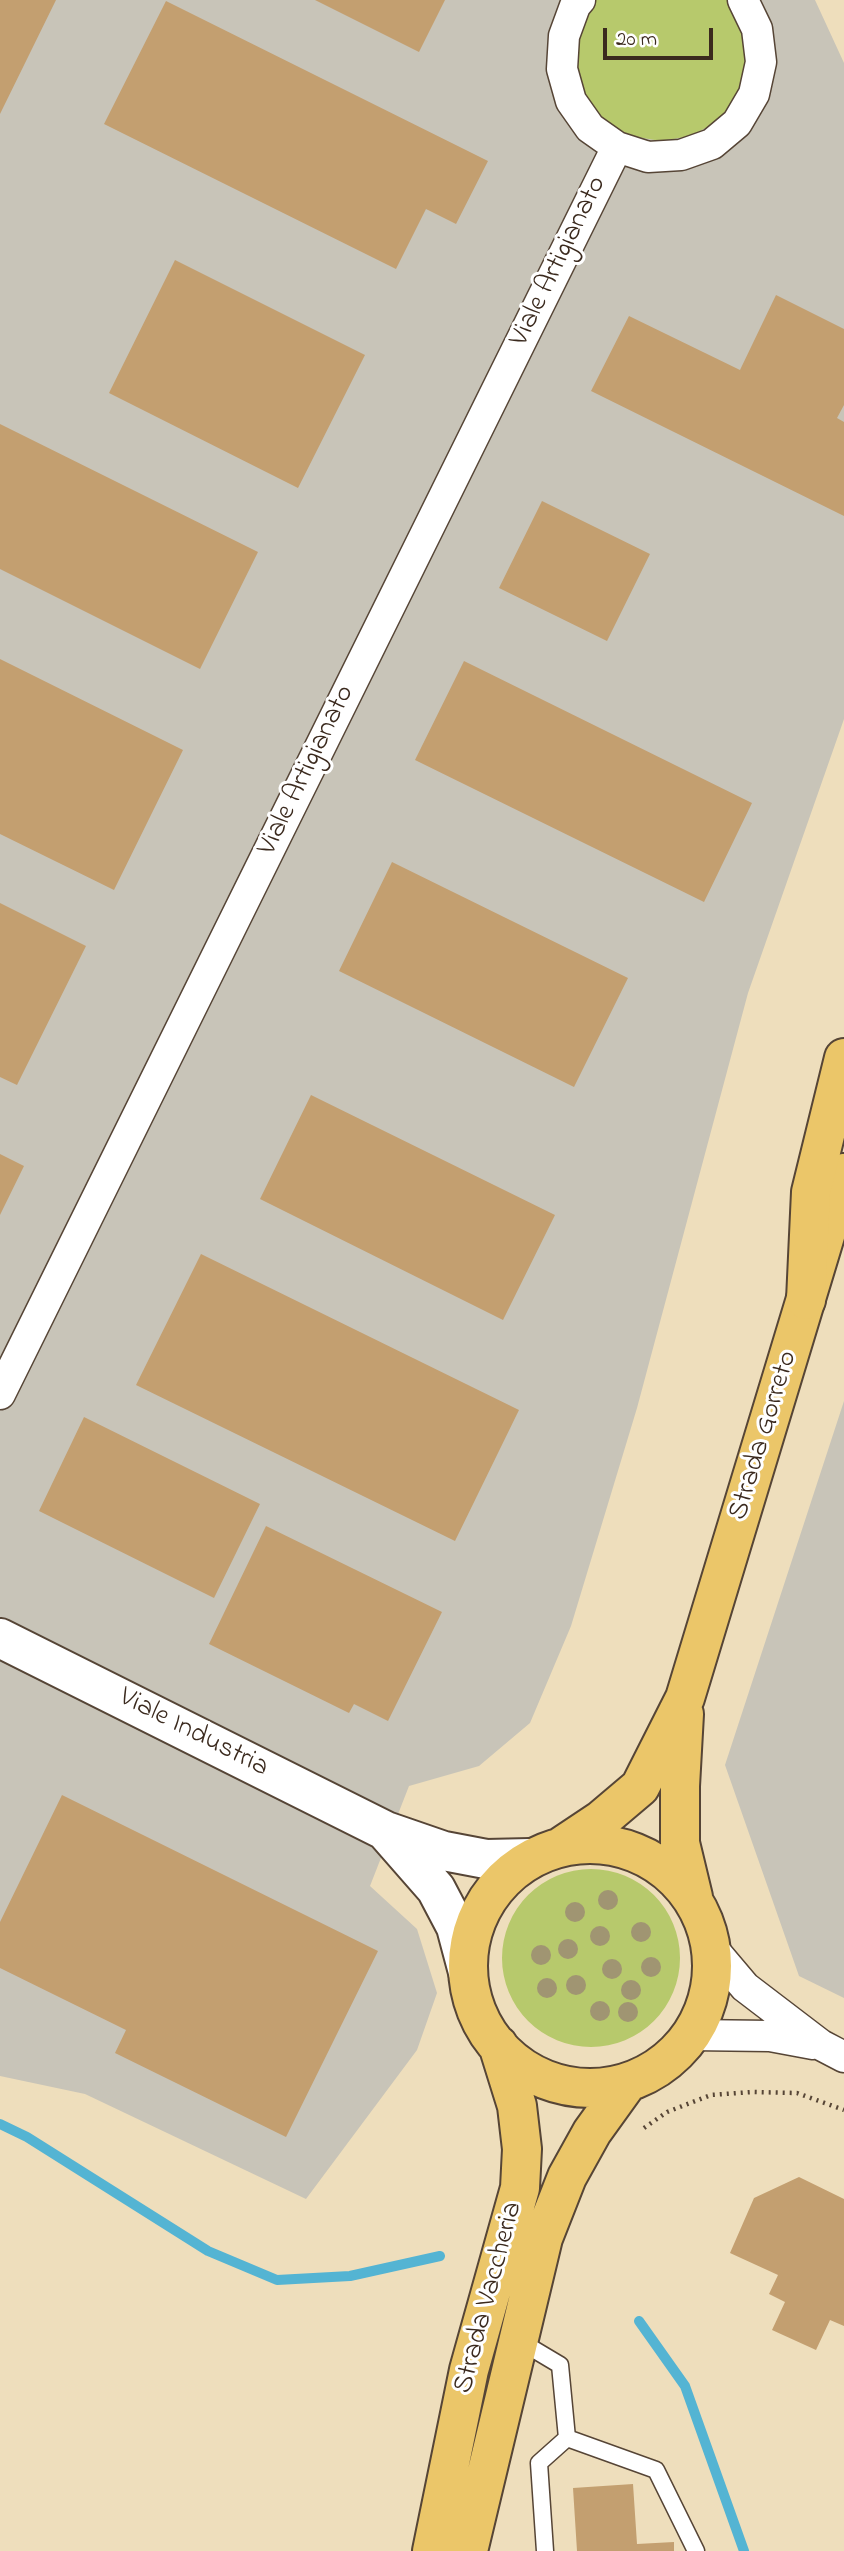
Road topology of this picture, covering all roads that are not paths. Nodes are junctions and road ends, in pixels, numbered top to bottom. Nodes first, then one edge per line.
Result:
1 (580, 0) edge
2 (743, 0) edge
3 (617, 147) junction
4 (844, 1058) edge
5 (844, 1173) edge
6 (806, 1300) junction
7 (0, 1394) edge
8 (0, 1637) edge
9 (685, 1698) junction
10 (386, 1831) junction
11 (546, 1852) junction
12 (694, 1900) junction
13 (712, 1948) junction
14 (468, 1972) junction
15 (691, 2035) junction
16 (498, 2045) junction
17 (832, 2051) edge
18 (628, 2082) junction
19 (518, 2340) junction
20 (568, 2438) junction
21 (432, 2551) edge
22 (468, 2551) edge
23 (545, 2551) edge
24 (696, 2551) edge

1 - 3 street
2 - 3 street
3 - 7 street, Viale Artigianato
4 - 6 main road
5 - 6 main road, Strada Gorreto
6 - 9 main road, Strada Gorreto
8 - 10 street, Viale Industria
9 - 11 main road, Strada Gorreto
9 - 12 main road, Strada Gorreto
10 - 11 street, Viale Industria
10 - 14 street, Viale Industria
11 - 12 main road
11 - 14 main road
12 - 13 main road
13 - 15 main road
13 - 17 street
14 - 16 main road
15 - 17 street
15 - 18 main road
16 - 18 main road
16 - 21 main road, Strada Vaccheria
18 - 19 main road, Strada Vaccheria
19 - 20 lane
19 - 22 main road, Strada Vaccheria
20 - 23 lane
20 - 24 lane

